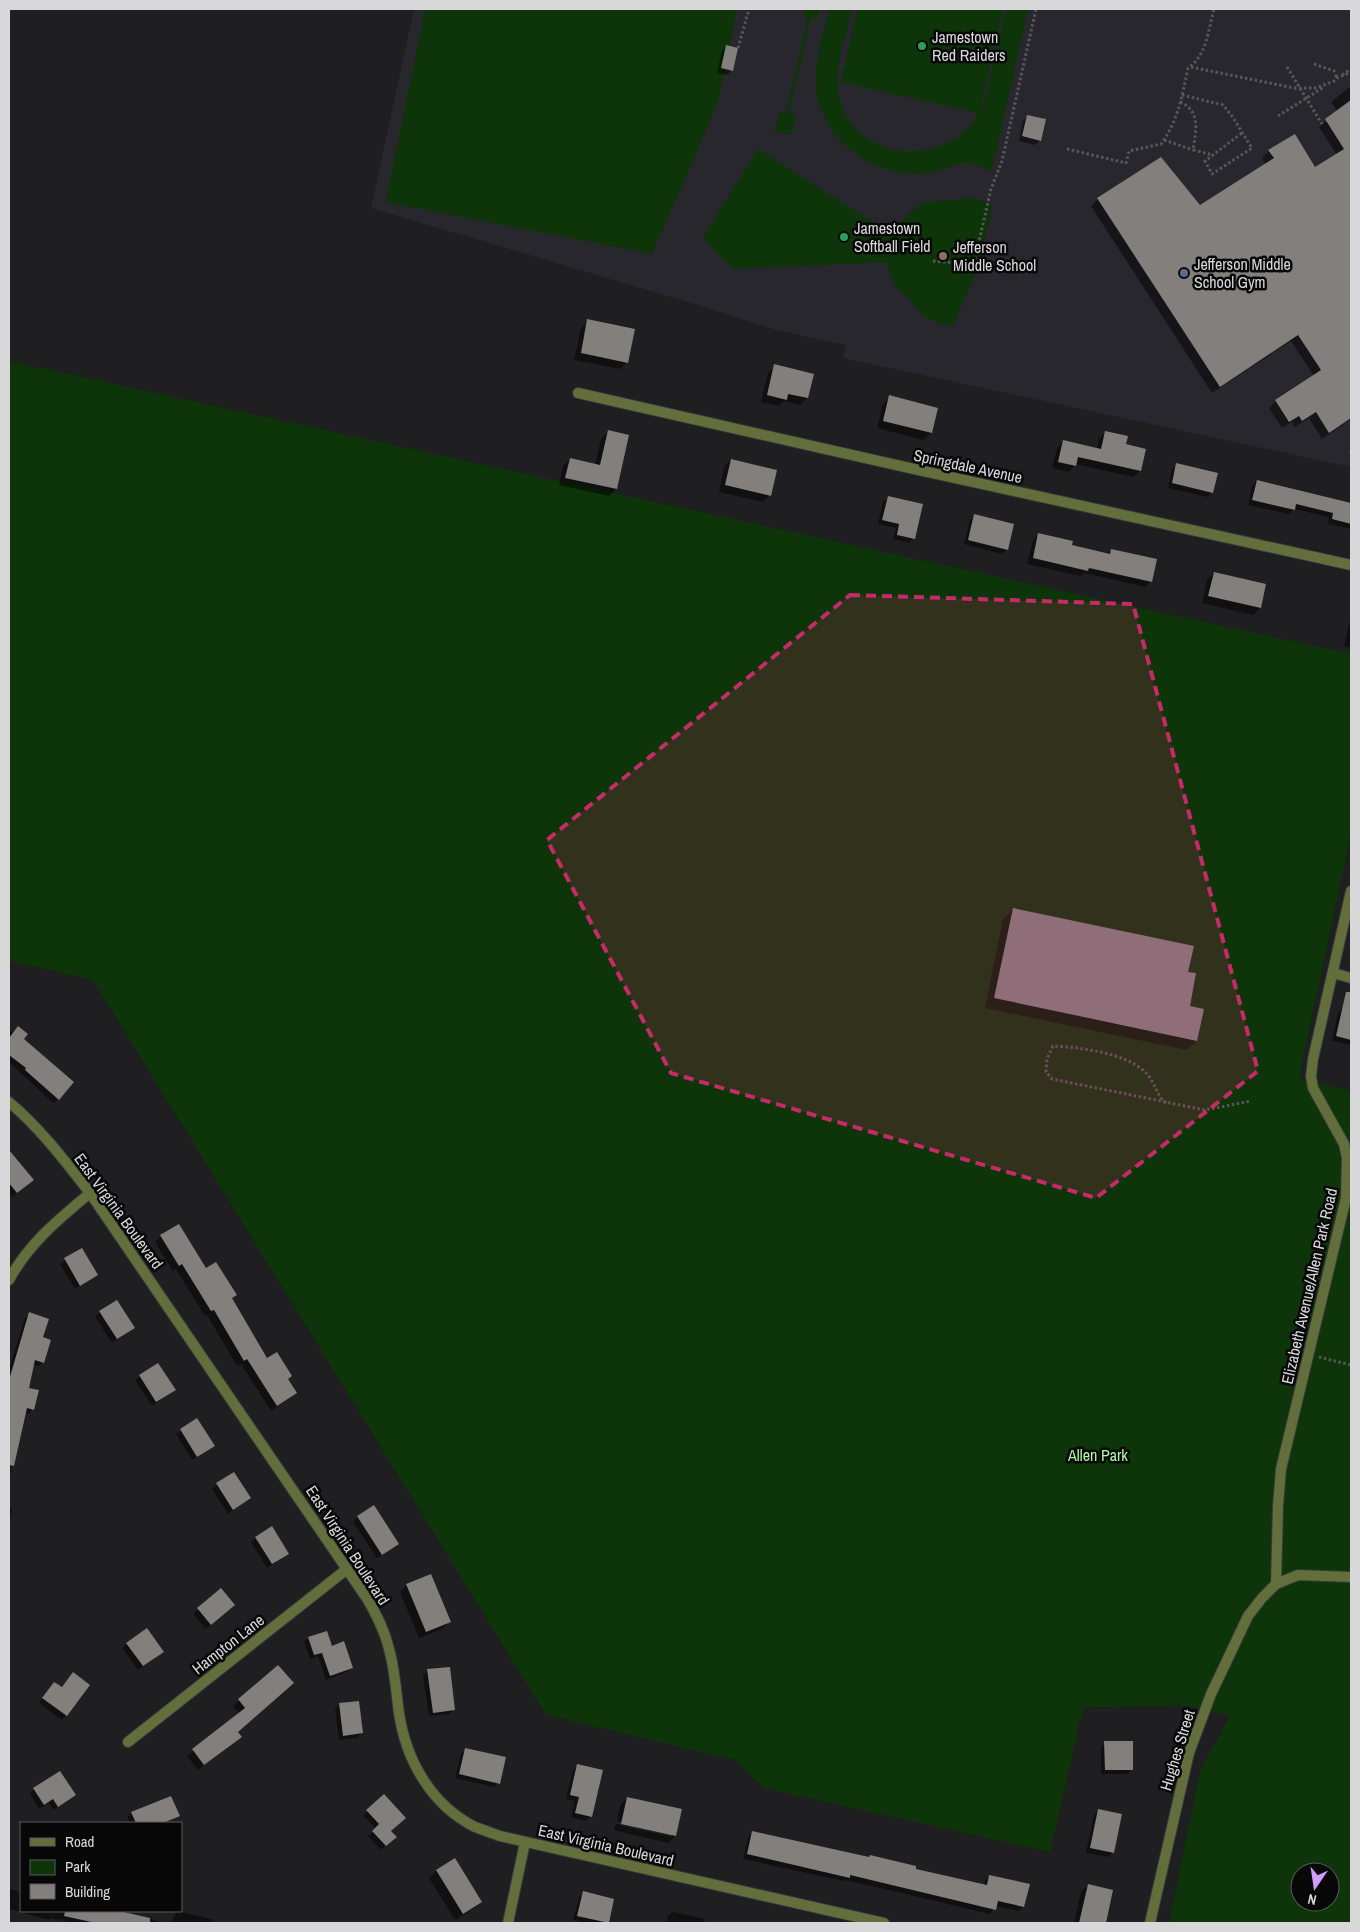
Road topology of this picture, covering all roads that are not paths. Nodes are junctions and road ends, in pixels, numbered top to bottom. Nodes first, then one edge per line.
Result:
1 (578, 393) dead end
2 (1351, 565) edge
3 (1351, 891) edge
4 (1333, 974) junction
5 (1351, 978) edge
6 (9, 1102) edge
7 (90, 1193) junction
8 (9, 1280) edge
9 (348, 1569) junction
10 (1351, 1577) edge
11 (1276, 1584) junction
12 (128, 1742) dead end
13 (526, 1842) junction
14 (508, 1923) edge
15 (884, 1923) edge
16 (1150, 1923) edge

1 - 2 street, Springdale Avenue
3 - 4 street, Elizabeth Avenue/Allen Park Road
4 - 5 street
4 - 11 street, Elizabeth Avenue/Allen Park Road
6 - 7 street, East Virginia Boulevard
7 - 8 street
7 - 9 street, East Virginia Boulevard
9 - 12 street, Hampton Lane
9 - 13 street, East Virginia Boulevard
10 - 11 street
11 - 16 street, Hughes Street
13 - 14 street
13 - 15 street, East Virginia Boulevard

